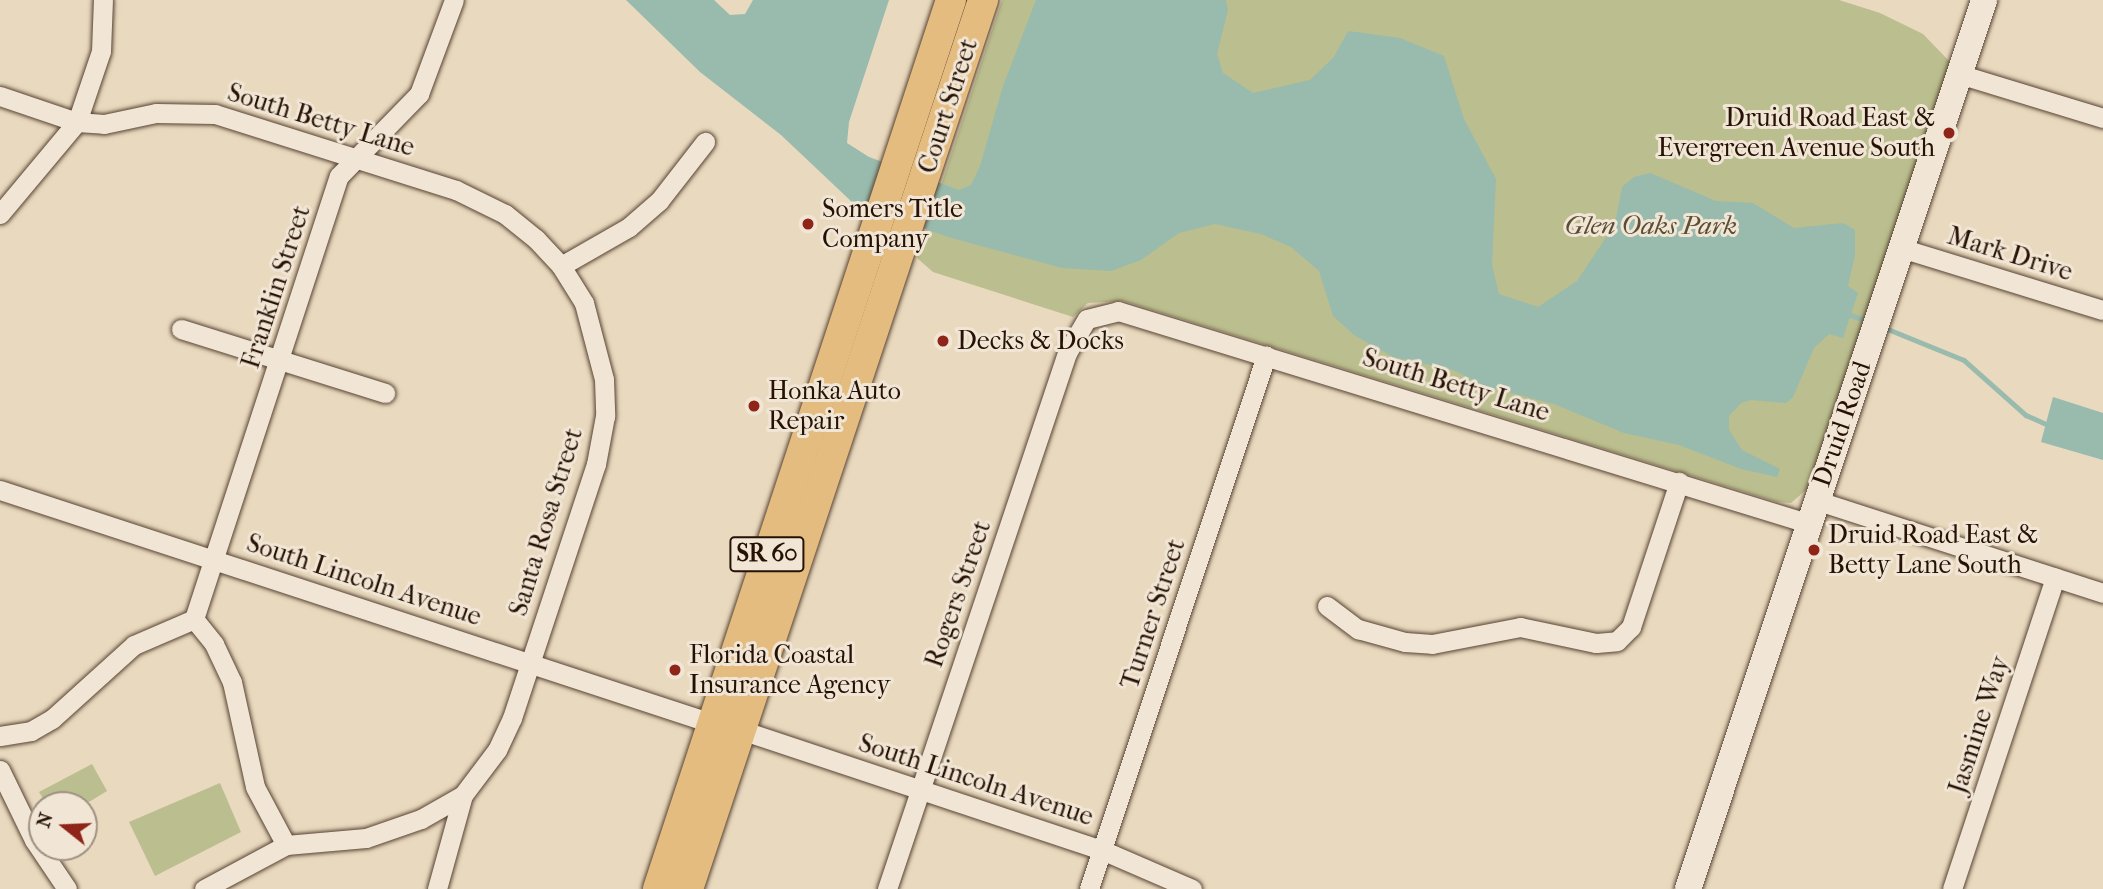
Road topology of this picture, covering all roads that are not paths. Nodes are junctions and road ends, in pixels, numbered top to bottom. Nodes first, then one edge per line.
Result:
1 (103, 0) edge
2 (454, 0) edge
3 (951, 0) edge
4 (983, 0) edge
5 (1984, 0) edge
6 (1959, 74) junction
7 (0, 96) edge
8 (2103, 118) edge
9 (77, 122) junction
10 (705, 142) dead end
11 (355, 156) junction
12 (0, 214) edge
13 (1901, 248) junction
14 (561, 266) junction
15 (2103, 310) edge
16 (1087, 319) joint
17 (181, 329) dead end
18 (1266, 356) junction
19 (280, 360) junction
20 (385, 393) dead end
21 (808, 431) junction
22 (837, 440) junction
23 (1679, 482) junction
24 (0, 490) edge
25 (1811, 512) junction
26 (773, 534) junction
27 (214, 559) junction
28 (2055, 578) junction
29 (2103, 593) edge
30 (1327, 606) dead end
31 (194, 619) junction
32 (530, 662) junction
33 (711, 723) junction
34 (741, 730) junction
35 (0, 736) edge
36 (0, 771) edge
37 (920, 789) junction
38 (463, 795) junction
39 (286, 845) junction
40 (1102, 850) junction
41 (689, 888) edge
42 (67, 889) edge
43 (204, 889) edge
44 (437, 889) edge
45 (658, 889) edge
46 (887, 889) edge
47 (1089, 889) edge
48 (1192, 889) edge
49 (1688, 889) edge
50 (1952, 889) edge

1 - 9 street
2 - 11 street, Franklin Street
3 - 21 main road, Court Street / SR 60
4 - 22 main road, Court Street / SR 60
5 - 6 street, Druid Road
6 - 8 street
6 - 13 street, Druid Road
7 - 9 street, South Betty Lane
9 - 11 street, South Betty Lane
9 - 12 street
10 - 14 street
11 - 14 street, South Betty Lane
11 - 19 street, Franklin Street
13 - 15 street, Mark Drive
13 - 25 street, Druid Road
14 - 32 street, Santa Rosa Street
16 - 18 street, South Betty Lane
16 - 37 street, Rogers Street
17 - 19 street
18 - 23 street, South Betty Lane
18 - 40 street, Turner Street
19 - 20 street
19 - 27 street, Franklin Street
21 - 22 street
21 - 26 main road, Court Street / SR 60
22 - 34 main road, Court Street / SR 60
23 - 25 street, South Betty Lane
23 - 30 street
24 - 27 street, South Lincoln Avenue
25 - 28 street, South Betty Lane
25 - 49 street, Druid Road
26 - 33 main road, Court Street / SR 60
26 - 34 main road
27 - 31 street, Franklin Street
27 - 32 street, South Lincoln Avenue
28 - 29 street, South Betty Lane
28 - 50 street, Jasmine Way
31 - 35 street
31 - 39 street
32 - 33 street, South Lincoln Avenue
32 - 38 street, Santa Rosa Street
33 - 41 main road
33 - 45 main road, Court Street / SR 60
34 - 37 street, South Lincoln Avenue
34 - 41 main road, Court Street / SR 60
36 - 42 street
37 - 40 street, South Lincoln Avenue
37 - 46 street, Rogers Street
38 - 39 street
38 - 44 street, Santa Rosa Street
39 - 43 street
40 - 47 street, Turner Street
40 - 48 street, South Lincoln Avenue

